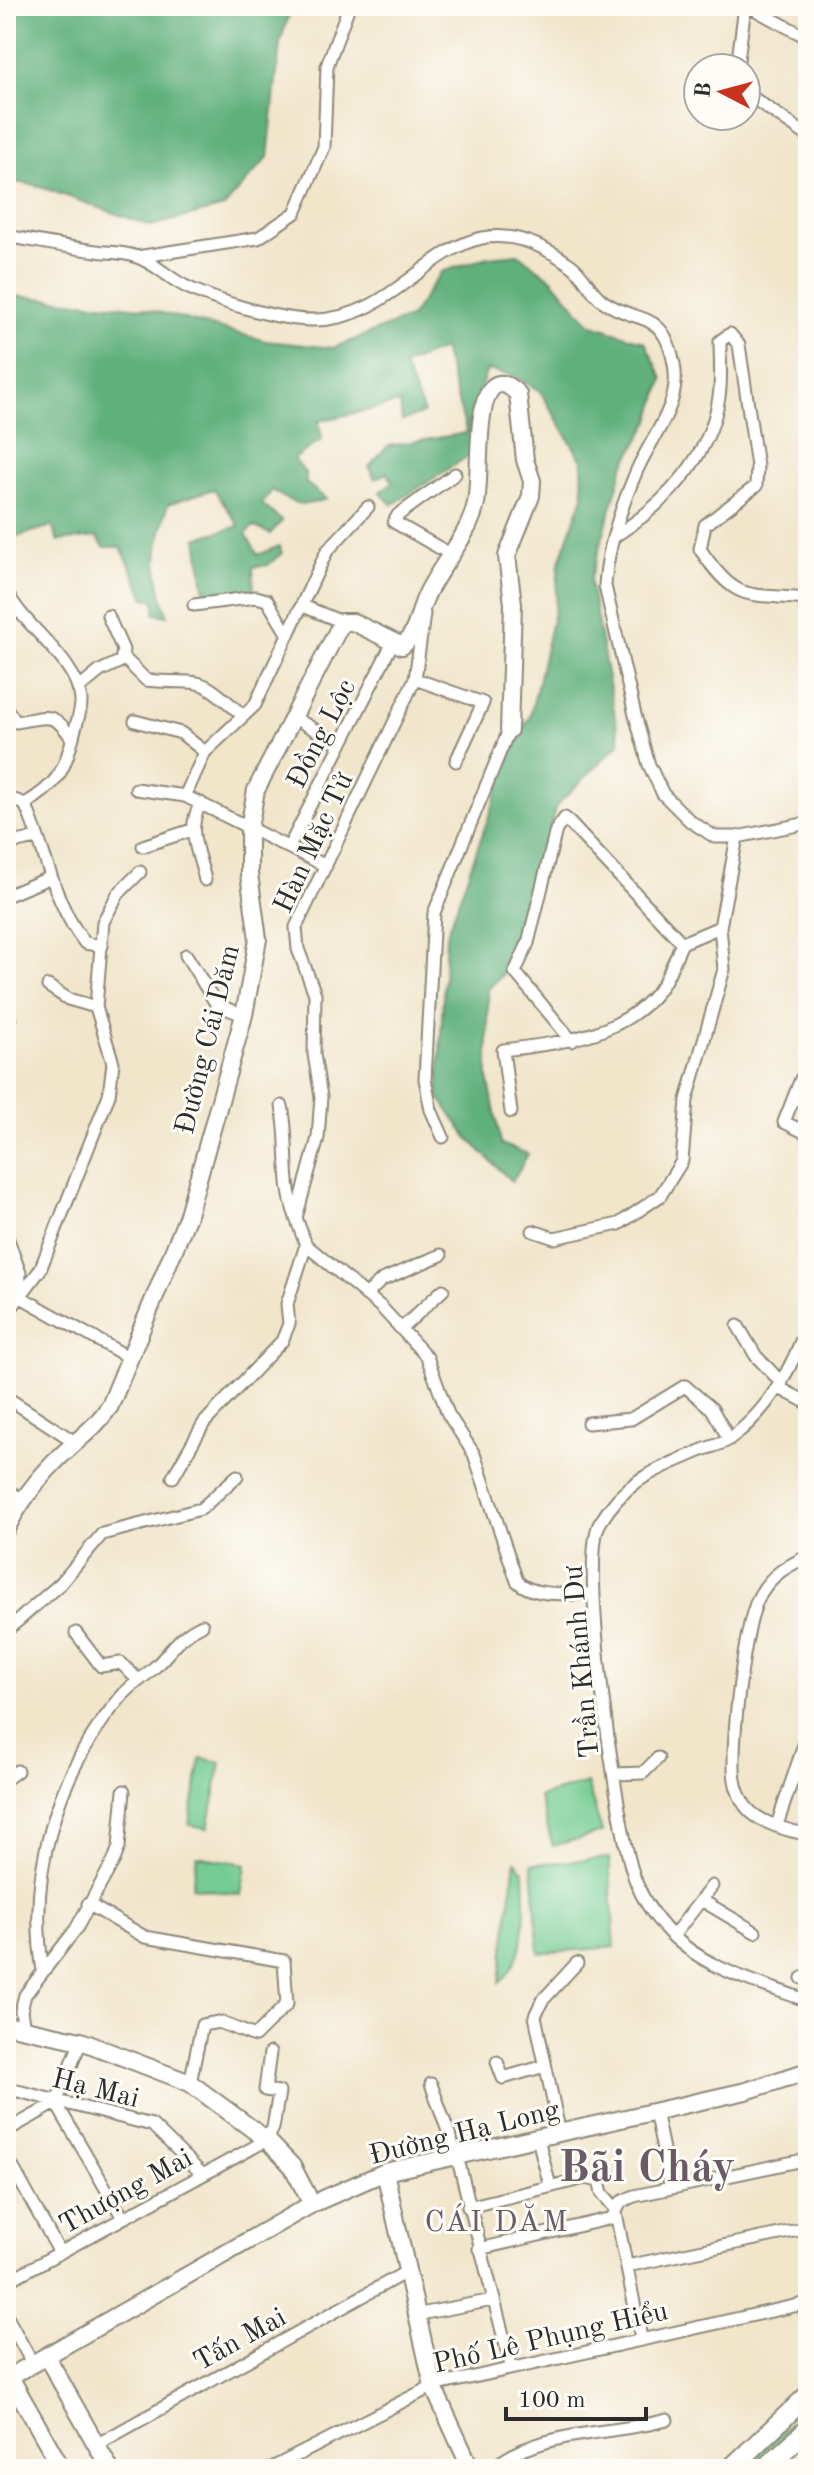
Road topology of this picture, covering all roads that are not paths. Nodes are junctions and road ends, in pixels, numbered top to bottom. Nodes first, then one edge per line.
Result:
1 (349, 6) edge
2 (747, 6) edge
3 (808, 38) edge
4 (740, 52) edge
5 (762, 104) edge
6 (808, 136) edge
7 (6, 236) edge
8 (137, 257) junction
9 (455, 474) dead end
10 (368, 507) dead end
11 (615, 537) junction
12 (450, 554) junction
13 (6, 589) edge
14 (425, 597) junction
15 (808, 599) edge
16 (194, 605) dead end
17 (303, 606) junction
18 (108, 616) dead end
19 (342, 622) junction
20 (288, 635) junction
21 (393, 642) junction
22 (122, 656) junction
23 (415, 679) junction
24 (78, 689) junction
25 (6, 708) edge
26 (242, 715) junction
27 (293, 717) junction
28 (135, 721) dead end
29 (509, 730) joint
30 (72, 739) junction
31 (341, 745) junction
32 (205, 752) junction
33 (456, 761) dead end
34 (136, 789) dead end
35 (185, 796) junction
36 (6, 797) edge
37 (201, 803) junction
38 (25, 804) junction
39 (808, 823) edge
40 (249, 828) junction
41 (192, 830) junction
42 (737, 837) junction
43 (37, 838) junction
44 (6, 844) edge
45 (143, 846) dead end
46 (289, 847) junction
47 (326, 866) junction
48 (140, 872) dead end
49 (49, 878) junction
50 (205, 880) dead end
51 (6, 896) edge
52 (720, 927) junction
53 (682, 943) junction
54 (102, 946) junction
55 (186, 955) dead end
56 (48, 986) dead end
57 (96, 1007) junction
58 (244, 1015) junction
59 (572, 1041) junction
60 (801, 1079) dead end
61 (282, 1106) dead end
62 (511, 1112) dead end
63 (808, 1134) edge
64 (443, 1137) dead end
65 (296, 1218) junction
66 (533, 1231) dead end
67 (6, 1234) edge
68 (306, 1245) junction
69 (441, 1255) dead end
70 (443, 1290) dead end
71 (366, 1295) junction
72 (19, 1296) junction
73 (6, 1315) edge
74 (808, 1321) edge
75 (738, 1326) dead end
76 (403, 1327) junction
77 (128, 1357) junction
78 (781, 1386) junction
79 (6, 1397) edge
80 (808, 1403) edge
81 (588, 1423) dead end
82 (729, 1439) junction
83 (75, 1442) junction
84 (237, 1476) dead end
85 (173, 1477) dead end
86 (6, 1489) edge
87 (21, 1499) junction
88 (6, 1529) edge
89 (808, 1556) edge
90 (593, 1594) junction
91 (202, 1625) dead end
92 (6, 1631) edge
93 (76, 1633) dead end
94 (138, 1680) junction
95 (808, 1733) edge
96 (658, 1758) dead end
97 (17, 1771) dead end
98 (615, 1774) junction
99 (6, 1779) edge
100 (124, 1791) dead end
101 (777, 1825) junction
102 (808, 1834) edge
103 (712, 1886) dead end
104 (703, 1901) junction
105 (88, 1904) junction
106 (755, 1932) dead end
107 (673, 1936) junction
108 (577, 1963) dead end
109 (43, 1971) junction
110 (808, 2001) edge
111 (6, 2025) edge
112 (24, 2029) junction
113 (81, 2041) junction
114 (270, 2053) dead end
115 (497, 2062) dead end
116 (545, 2066) junction
117 (808, 2071) edge
118 (190, 2083) junction
119 (431, 2084) dead end
120 (6, 2088) edge
121 (56, 2103) junction
122 (655, 2111) junction
123 (6, 2131) edge
124 (560, 2134) junction
125 (538, 2139) junction
126 (267, 2140) junction
127 (6, 2155) edge
128 (457, 2156) junction
129 (808, 2159) edge
130 (385, 2172) junction
131 (203, 2175) junction
132 (550, 2186) junction
133 (671, 2188) junction
134 (312, 2204) junction
135 (468, 2207) junction
136 (615, 2208) junction
137 (123, 2218) junction
138 (808, 2228) edge
139 (479, 2249) junction
140 (60, 2253) junction
141 (627, 2266) junction
142 (406, 2272) junction
143 (6, 2282) edge
144 (493, 2300) junction
145 (808, 2303) edge
146 (6, 2315) edge
147 (415, 2315) junction
148 (641, 2338) junction
149 (38, 2358) junction
150 (511, 2366) junction
151 (7, 2376) edge
152 (433, 2386) junction
153 (808, 2395) edge
154 (667, 2420) dead end
155 (808, 2429) edge
156 (96, 2445) junction
157 (58, 2468) edge
158 (110, 2469) edge
159 (270, 2469) edge
160 (471, 2469) edge
161 (490, 2469) edge
162 (730, 2469) edge
163 (764, 2469) edge

1 - 8 street
2 - 3 street
2 - 4 street
5 - 6 street
7 - 8 street
8 - 11 street
9 - 12 street
10 - 17 street
11 - 15 street
11 - 42 street
12 - 14 street
12 - 29 street
13 - 24 street
14 - 21 street
14 - 23 street, Hàn Mặc Tử
16 - 20 street
17 - 19 street
17 - 20 street
18 - 22 street
19 - 21 street
19 - 27 street, Đường Cái Dăm
20 - 26 street
21 - 31 street, Đồng Lộc
22 - 24 street
22 - 26 street
23 - 33 street
23 - 47 street, Hàn Mặc Tử
24 - 30 street
25 - 30 street
26 - 32 street
27 - 31 street
27 - 40 street, Đường Cái Dăm
28 - 32 street
29 - 64 street
30 - 38 street
31 - 46 street, Đồng Lộc
32 - 35 street
34 - 35 street
35 - 37 street
36 - 38 street
37 - 40 street
37 - 41 street
38 - 43 street
39 - 42 street
40 - 46 street
40 - 58 street, Đường Cái Dăm
41 - 45 street
41 - 50 street
42 - 52 street
43 - 44 street
43 - 49 street
46 - 47 street
47 - 65 street, Hàn Mặc Tử
48 - 54 street
49 - 51 street
49 - 54 street
52 - 53 street
52 - 66 street
53 - 59 street
53 - 59 street
54 - 57 street
55 - 58 street
56 - 57 street
57 - 72 street
58 - 77 street, Đường Cái Dăm
59 - 62 street
60 - 63 street
61 - 65 street
65 - 68 street
67 - 72 street
68 - 71 street
68 - 85 street
69 - 71 street
70 - 76 street
71 - 76 street
72 - 73 street
72 - 77 street
74 - 78 street, Trần Khánh Dư
75 - 78 street
76 - 90 street
77 - 83 street, Đường Cái Dăm
78 - 80 street
78 - 82 street, Trần Khánh Dư
79 - 83 street
81 - 82 street
82 - 90 street, Trần Khánh Dư
83 - 87 street, Đường Cái Dăm
84 - 92 street
86 - 87 street
87 - 88 street, Đường Cái Dăm
89 - 101 street
90 - 98 street, Trần Khánh Dư
91 - 94 street
93 - 94 street
94 - 109 street
95 - 101 street
96 - 98 street
97 - 99 street
98 - 107 street, Trần Khánh Dư
100 - 105 street
101 - 102 street
103 - 104 street
104 - 106 street
104 - 107 street
105 - 109 street
105 - 118 street
107 - 110 street, Trần Khánh Dư
108 - 116 street
109 - 112 street
111 - 112 street
112 - 113 street
113 - 118 street
113 - 121 street
114 - 126 street
115 - 116 street
116 - 124 street
117 - 122 street, Đường Hạ Long
118 - 126 street
119 - 128 street
120 - 121 street, Hạ Mai
121 - 123 street
121 - 131 street, Hạ Mai
121 - 137 street
122 - 124 street, Đường Hạ Long
122 - 133 street
124 - 125 street, Đường Hạ Long
125 - 128 street, Đường Hạ Long
125 - 132 street
126 - 131 street, Thượng Mai
126 - 134 street
127 - 140 street
128 - 130 street, Đường Hạ Long
128 - 135 street
129 - 133 street
130 - 134 street, Đường Hạ Long
130 - 142 street
131 - 137 street, Thượng Mai
132 - 135 street
132 - 136 street
133 - 136 street
134 - 149 street, Đường Hạ Long
135 - 139 street
136 - 139 street
136 - 141 street
137 - 140 street, Thượng Mai
138 - 141 street
139 - 144 street
140 - 143 street, Thượng Mai
141 - 148 street
142 - 147 street
142 - 156 street, Tấn Mai
144 - 147 street
144 - 150 street
145 - 148 street, Phố Lê Phụng Hiểu
146 - 149 street
147 - 152 street
148 - 150 street, Phố Lê Phụng Hiểu
149 - 151 street, Đường Hạ Long
149 - 156 street
150 - 152 street, Phố Lê Phụng Hiểu
151 - 157 street
152 - 159 street, Phố Lê Phụng Hiểu
152 - 160 street
153 - 162 main road
154 - 161 street
155 - 163 main road
156 - 158 street

